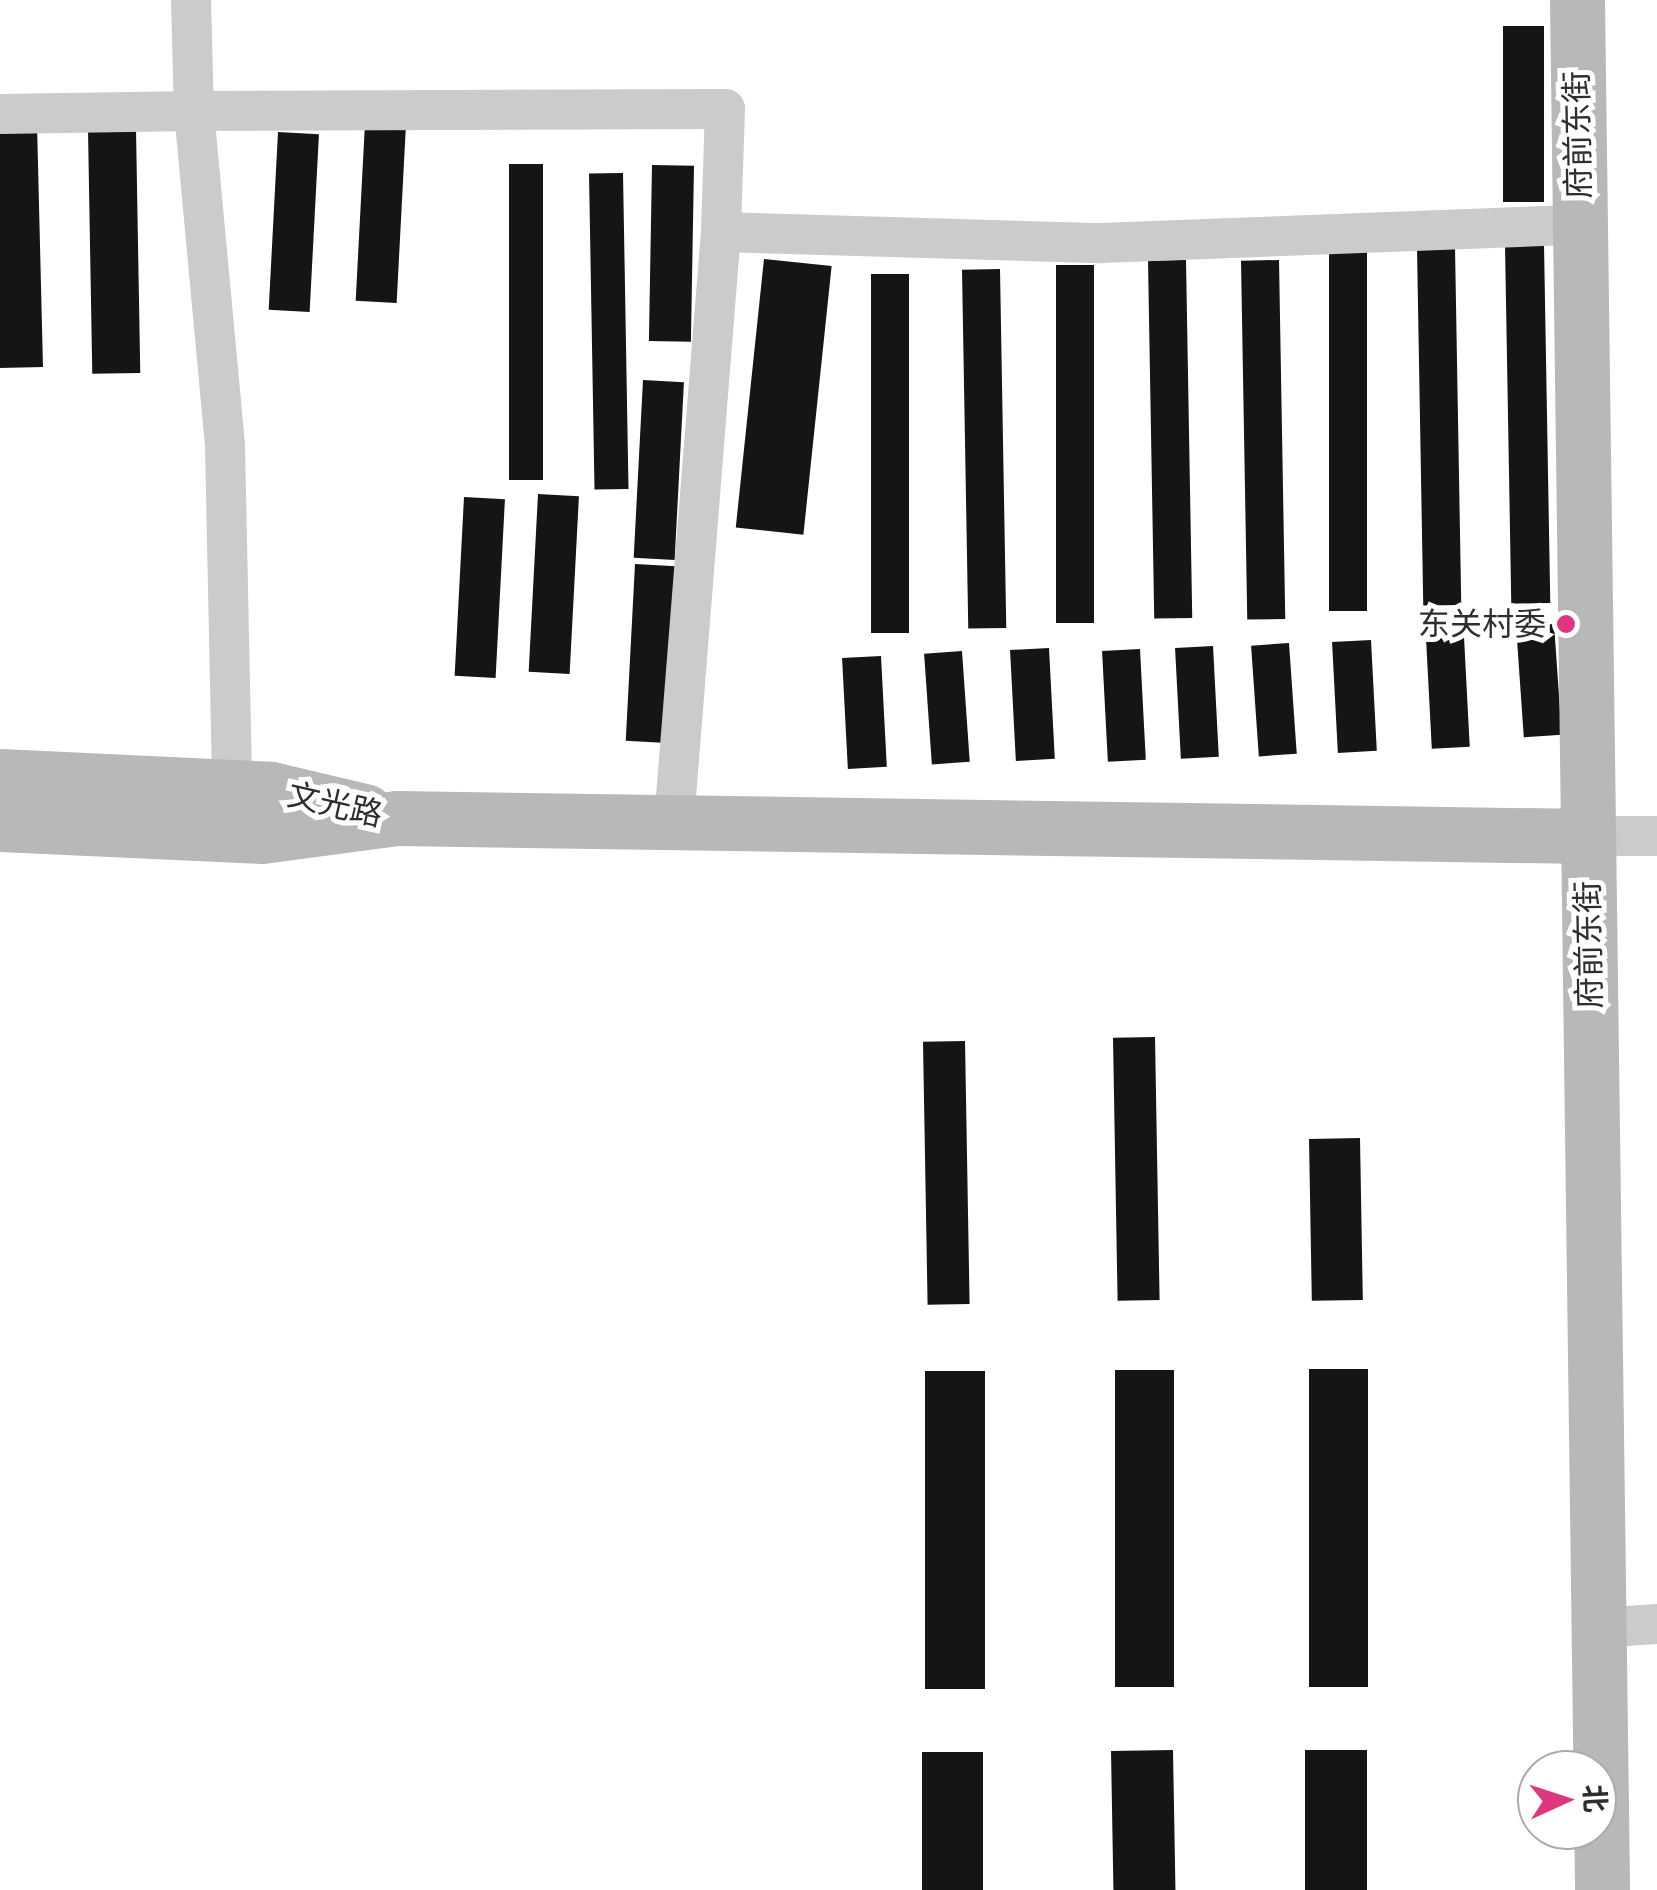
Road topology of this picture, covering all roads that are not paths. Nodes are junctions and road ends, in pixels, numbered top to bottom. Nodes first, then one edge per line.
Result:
1 (192, 0) edge
2 (1576, 0) edge
3 (194, 111) junction
4 (0, 114) edge
5 (1580, 225) junction
6 (721, 232) junction
7 (0, 776) edge
8 (232, 788) junction
9 (397, 818) junction
10 (674, 822) junction
11 (0, 824) edge
12 (1588, 836) junction
13 (1657, 836) edge
14 (1657, 1624) edge
15 (1598, 1628) junction
16 (1602, 1890) edge

1 - 3 street
2 - 5 street, 府前东街
3 - 4 street
3 - 6 street
3 - 8 street
5 - 6 street
5 - 12 street, 府前东街
6 - 10 street
7 - 8 street, 文光路
8 - 9 street, 文光路
9 - 10 street
9 - 11 street, 文光路
10 - 12 street
12 - 13 street
12 - 15 street, 府前东街
14 - 15 street
15 - 16 street, 府前东街

